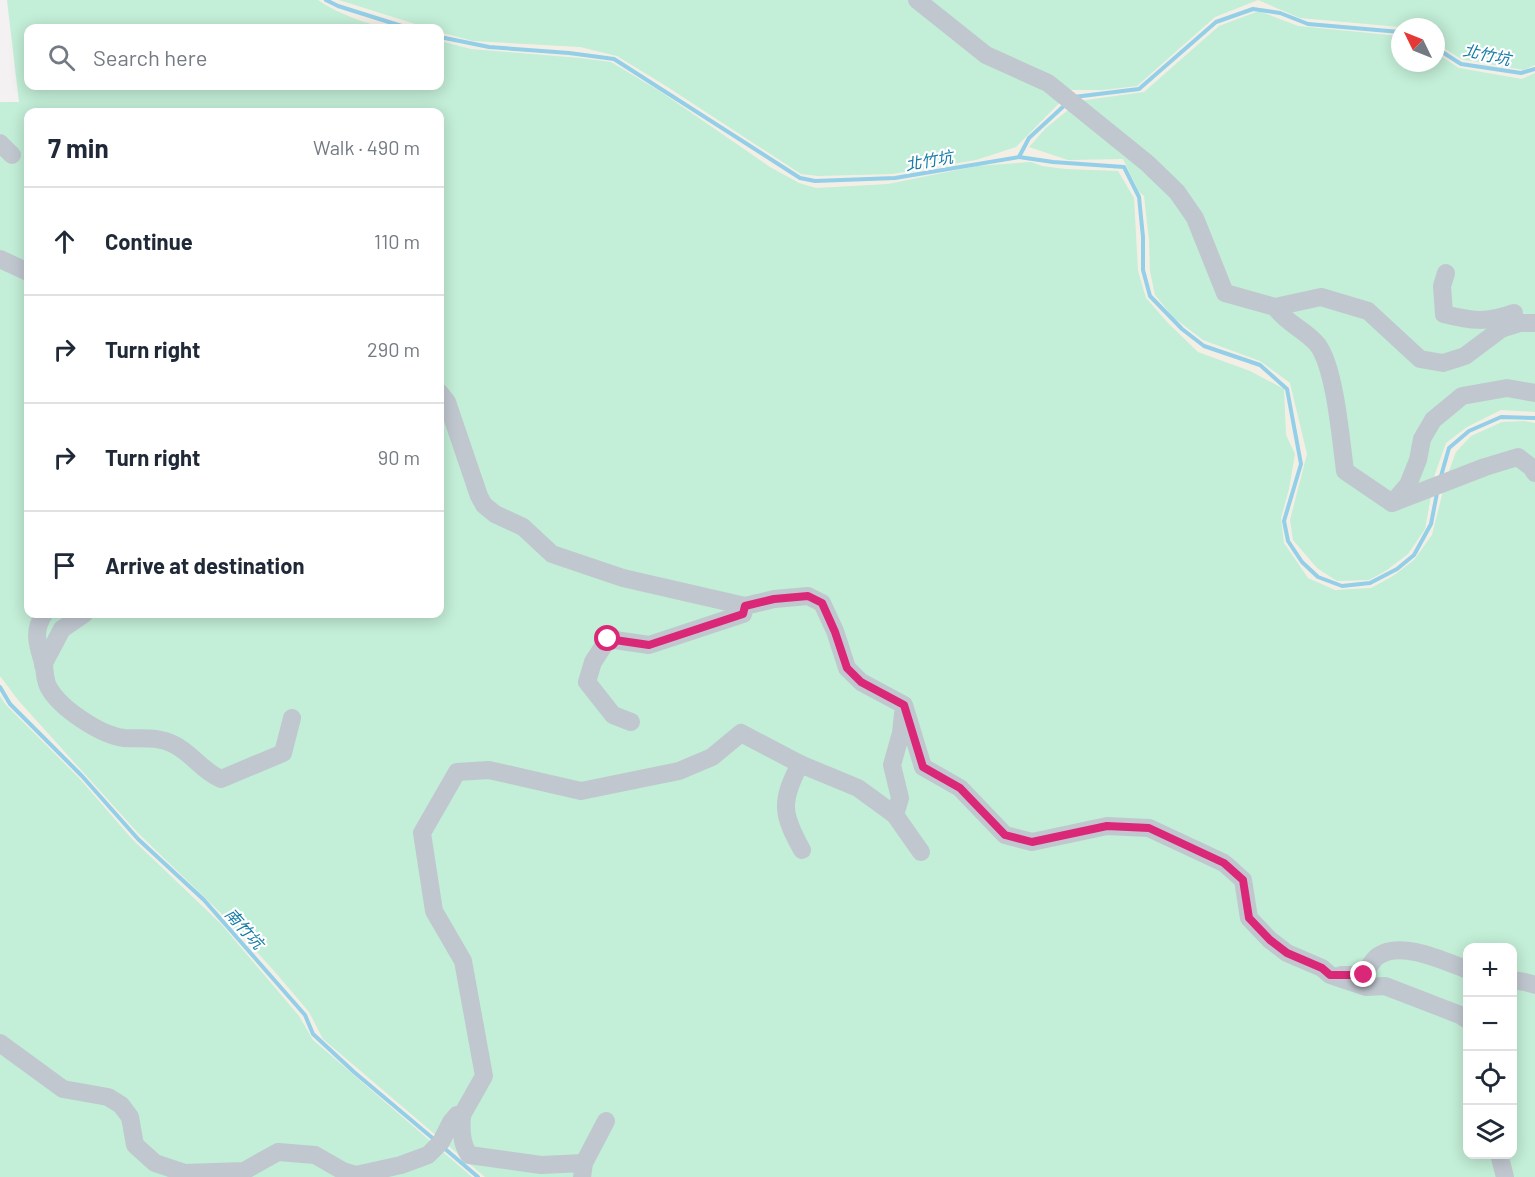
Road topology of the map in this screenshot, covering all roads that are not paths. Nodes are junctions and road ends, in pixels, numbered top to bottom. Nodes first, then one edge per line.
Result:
1 (917, 0) edge
2 (0, 259) edge
3 (24, 270) edge
4 (1446, 273) dead end
5 (1275, 307) junction
6 (1535, 321) edge
7 (1535, 393) edge
8 (444, 398) edge
9 (1535, 473) edge
10 (1392, 503) junction
11 (745, 606) junction
12 (42, 618) edge
13 (78, 618) edge
14 (43, 665) junction
15 (904, 705) junction
16 (292, 718) dead end
17 (631, 722) dead end
18 (800, 764) junction
19 (895, 815) junction
20 (802, 850) dead end
21 (921, 852) dead end
22 (1463, 969) edge
23 (1517, 980) edge
24 (1365, 981) junction
25 (1535, 985) edge
26 (1463, 1017) edge
27 (0, 1043) edge
28 (462, 1115) junction
29 (606, 1120) dead end
30 (1500, 1159) edge
31 (583, 1170) edge
32 (1504, 1177) edge

1 - 5 street
2 - 3 street
4 - 6 street
5 - 6 street
5 - 10 street
7 - 10 street
8 - 11 street
9 - 10 street
11 - 15 street
11 - 17 street
12 - 14 street
13 - 14 street
14 - 16 street
15 - 19 street
15 - 24 street
18 - 19 street
18 - 20 street
18 - 28 street
19 - 21 street
22 - 24 street
23 - 25 street
24 - 26 street
27 - 28 street
28 - 31 street
29 - 31 street
30 - 32 street

